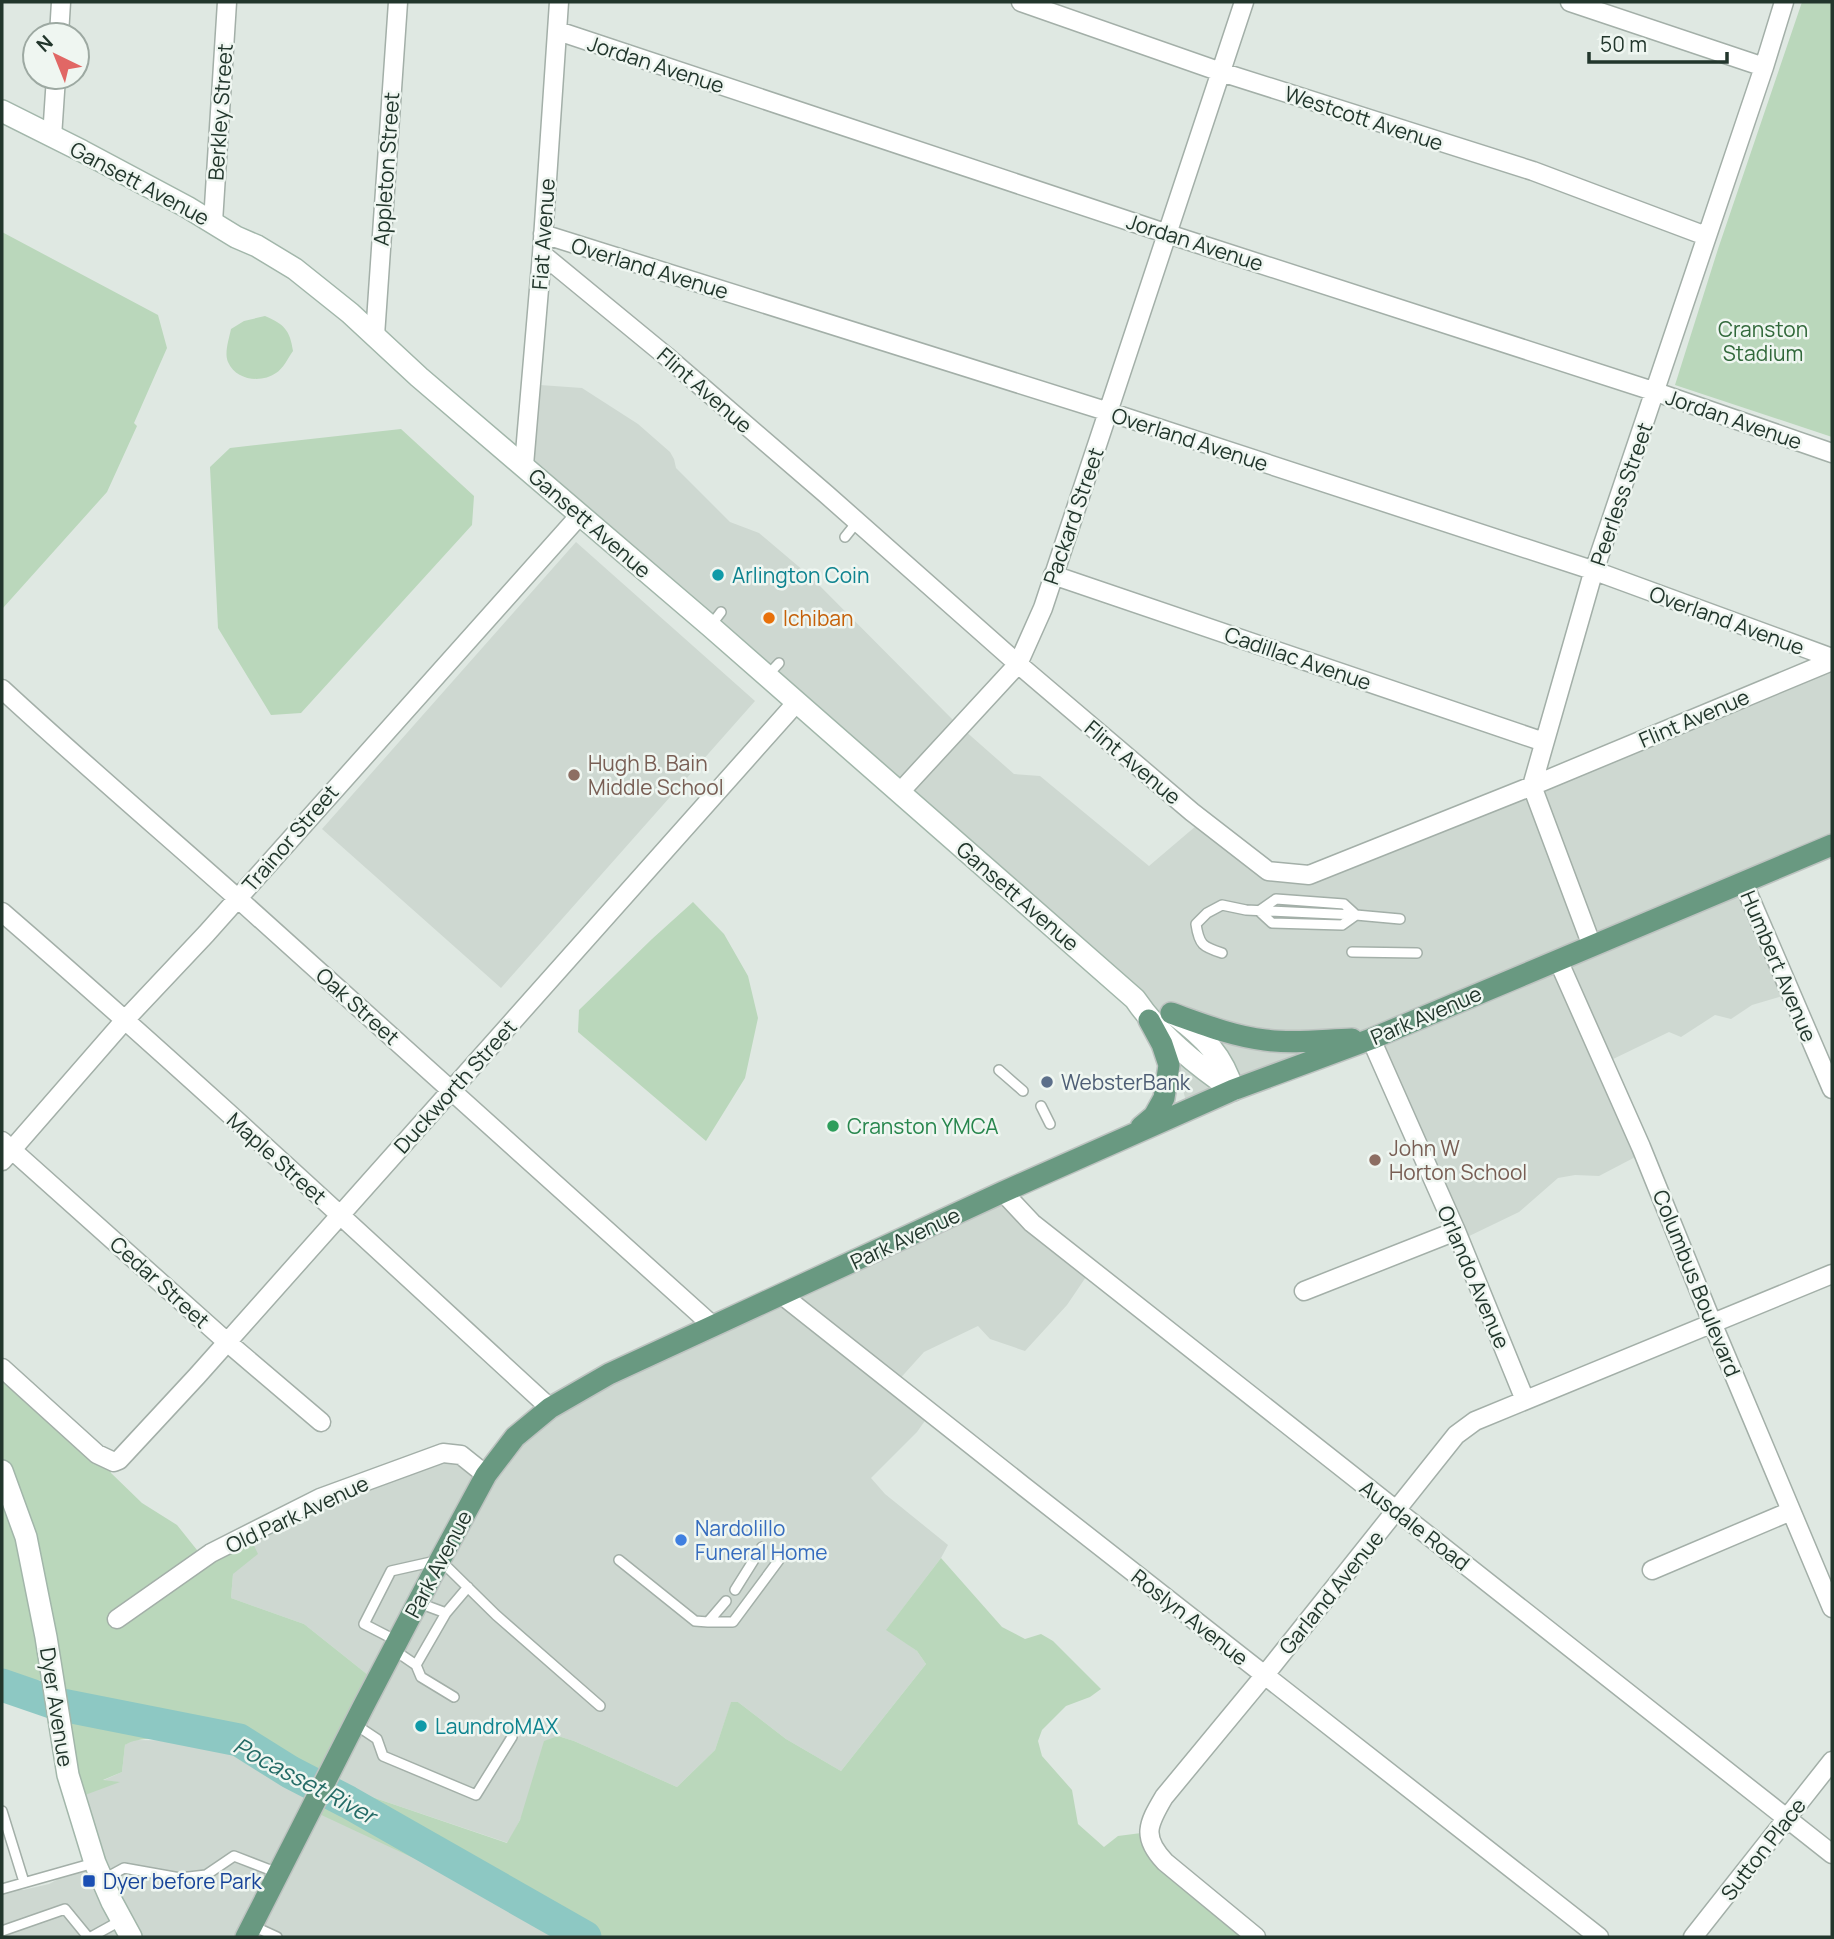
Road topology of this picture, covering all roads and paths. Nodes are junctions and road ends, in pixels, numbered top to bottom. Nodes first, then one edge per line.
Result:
1 (61, 2) edge
2 (227, 2) edge
3 (398, 2) edge
4 (559, 2) edge
5 (1021, 2) edge
6 (1244, 2) edge
7 (1570, 2) edge
8 (1784, 2) edge
9 (60, 21) edge
10 (558, 32) junction
11 (1764, 67) junction
12 (1221, 72) junction
13 (55, 91) edge
14 (2, 111) edge
15 (52, 136) junction
16 (213, 222) junction
17 (543, 234) junction
18 (1168, 234) junction
19 (1706, 236) junction
20 (542, 254) junction
21 (374, 336) junction
22 (1656, 392) junction
23 (1109, 412) junction
24 (1832, 453) edge
25 (524, 465) junction
26 (580, 515) junction
27 (857, 522) junction
28 (845, 537) dead end
29 (1595, 571) junction
30 (1053, 575) junction
31 (1832, 659) edge
32 (1018, 664) junction
33 (2, 689) edge
34 (797, 702) junction
35 (1544, 743) junction
36 (1532, 786) junction
37 (900, 792) junction
38 (1832, 845) edge
39 (1743, 882) junction
40 (237, 898) junction
41 (2, 912) edge
42 (1400, 919) dead end
43 (1592, 946) junction
44 (1352, 952) dead end
45 (1222, 953) dead end
46 (1417, 953) dead end
47 (1558, 960) junction
48 (1135, 999) junction
49 (1171, 1013) junction
50 (1149, 1020) junction
51 (124, 1021) junction
52 (1371, 1039) junction
53 (999, 1070) dead end
54 (1832, 1089) edge
55 (452, 1090) junction
56 (1233, 1090) junction
57 (1023, 1091) dead end
58 (1041, 1107) dead end
59 (1050, 1124) dead end
60 (1131, 1135) junction
61 (5, 1151) edge
62 (1003, 1192) junction
63 (340, 1214) junction
64 (1456, 1231) junction
65 (1832, 1274) edge
66 (1304, 1291) dead end
67 (782, 1295) junction
68 (1713, 1325) junction
69 (713, 1326) junction
70 (227, 1342) junction
71 (2, 1368) edge
72 (1525, 1400) junction
73 (550, 1408) junction
74 (321, 1422) dead end
75 (2, 1471) edge
76 (486, 1475) junction
77 (1397, 1510) junction
78 (1791, 1511) junction
79 (762, 1547) dead end
80 (440, 1560) junction
81 (619, 1560) dead end
82 (779, 1560) dead end
83 (1652, 1570) dead end
84 (468, 1587) junction
85 (736, 1590) dead end
86 (726, 1601) dead end
87 (417, 1602) junction
88 (1832, 1608) edge
89 (446, 1613) junction
90 (117, 1619) dead end
91 (708, 1622) junction
92 (395, 1645) junction
93 (416, 1665) junction
94 (1264, 1676) junction
95 (454, 1698) dead end
96 (600, 1706) dead end
97 (359, 1715) junction
98 (512, 1737) dead end
99 (1832, 1761) edge
100 (2, 1811) edge
101 (1786, 1819) junction
102 (1832, 1854) edge
103 (99, 1872) junction
104 (278, 1873) junction
105 (24, 1882) junction
106 (2, 1889) edge
107 (127, 1928) edge
108 (2, 1931) edge
109 (249, 1932) edge
110 (89, 1937) edge
111 (277, 1937) edge
112 (1256, 1937) edge
113 (1599, 1937) edge
114 (1693, 1937) edge

1 - 9 street
2 - 16 street, Berkley Street
3 - 21 street, Appleton Street
4 - 10 street, Fiat Avenue
5 - 12 street, Westcott Avenue
6 - 12 street, Packard Street
7 - 11 street
8 - 11 street, Peerless Street
10 - 17 street, Fiat Avenue
10 - 18 street, Jordan Avenue
11 - 19 street, Peerless Street
12 - 18 street, Packard Street
12 - 19 street, Westcott Avenue
13 - 15 street
14 - 15 main road, Gansett Avenue
15 - 16 main road, Gansett Avenue
16 - 21 main road, Gansett Avenue
17 - 20 street, Fiat Avenue
17 - 23 street, Overland Avenue
18 - 22 street, Jordan Avenue
18 - 23 street, Packard Street
19 - 22 street, Peerless Street
20 - 25 street, Fiat Avenue
20 - 27 street, Flint Avenue
21 - 25 main road, Gansett Avenue
22 - 24 street, Jordan Avenue
22 - 29 street, Peerless Street
23 - 29 street, Overland Avenue
23 - 30 street, Packard Street
25 - 26 main road, Gansett Avenue
26 - 34 main road, Gansett Avenue
26 - 40 street, Trainor Street
27 - 28 lane
27 - 32 street, Flint Avenue
29 - 31 street, Overland Avenue
29 - 35 street, Peerless Street
30 - 32 street, Packard Street
30 - 35 street, Cadillac Avenue
31 - 36 street, Flint Avenue
32 - 36 street, Flint Avenue
32 - 37 street, Packard Street
33 - 40 street, Oak Street
34 - 37 main road, Gansett Avenue
34 - 55 street, Duckworth Street
35 - 36 street, Peerless Street
36 - 43 street
37 - 48 main road, Gansett Avenue
38 - 39 main road, Park Avenue
39 - 43 main road, Park Avenue
39 - 54 street, Humbert Avenue
40 - 51 street, Trainor Street
40 - 55 street, Oak Street
41 - 51 street, Maple Street
42 - 45 lane
43 - 47 main road, Park Avenue
44 - 46 lane
47 - 52 main road, Park Avenue
47 - 68 street, Columbus Boulevard
48 - 49 main road, Gansett Avenue
48 - 50 main road, Gansett Avenue
49 - 52 main road
49 - 56 main road, Gansett Avenue
50 - 56 main road, Gansett Avenue
50 - 60 main road
51 - 61 street, Trainor Street
51 - 63 street, Maple Street
52 - 56 main road, Park Avenue
52 - 64 street, Orlando Avenue
53 - 57 lane
55 - 63 street, Duckworth Street
55 - 69 street, Oak Street
56 - 60 main road, Park Avenue
58 - 59 lane
60 - 62 main road, Park Avenue
61 - 70 street, Cedar Street
62 - 67 main road, Park Avenue
62 - 77 street, Ausdale Road
63 - 70 street, Duckworth Street
63 - 73 street, Maple Street
64 - 66 street
64 - 72 street, Orlando Avenue
65 - 68 street, Garland Avenue
67 - 69 main road, Park Avenue
67 - 94 street, Roslyn Avenue
68 - 72 street, Garland Avenue
68 - 78 street, Columbus Boulevard
69 - 73 main road, Park Avenue
70 - 71 street, Duckworth Street
70 - 74 street, Cedar Street
72 - 77 street, Garland Avenue
73 - 76 main road, Park Avenue
75 - 103 main road, Dyer Avenue
76 - 80 main road, Park Avenue
76 - 90 street, Old Park Avenue
77 - 94 street, Garland Avenue
77 - 101 street, Ausdale Road
78 - 83 street
78 - 88 street, Columbus Boulevard
79 - 85 lane
80 - 84 lane
80 - 87 main road, Park Avenue
80 - 92 lane
81 - 91 lane
82 - 91 lane
84 - 89 lane
84 - 96 lane
86 - 91 lane
87 - 89 lane
87 - 92 main road, Park Avenue
89 - 93 lane
92 - 93 lane
92 - 97 main road, Park Avenue
93 - 95 lane
94 - 112 street, Garland Avenue
94 - 113 street, Roslyn Avenue
97 - 98 lane
97 - 104 main road, Park Avenue
99 - 101 street, Sutton Place
100 - 105 lane
101 - 102 street, Ausdale Road
101 - 114 street, Sutton Place
103 - 104 lane
103 - 105 lane
103 - 107 main road, Dyer Avenue
104 - 109 main road, Park Avenue
105 - 106 lane
107 - 110 lane
108 - 110 lane
109 - 111 lane

